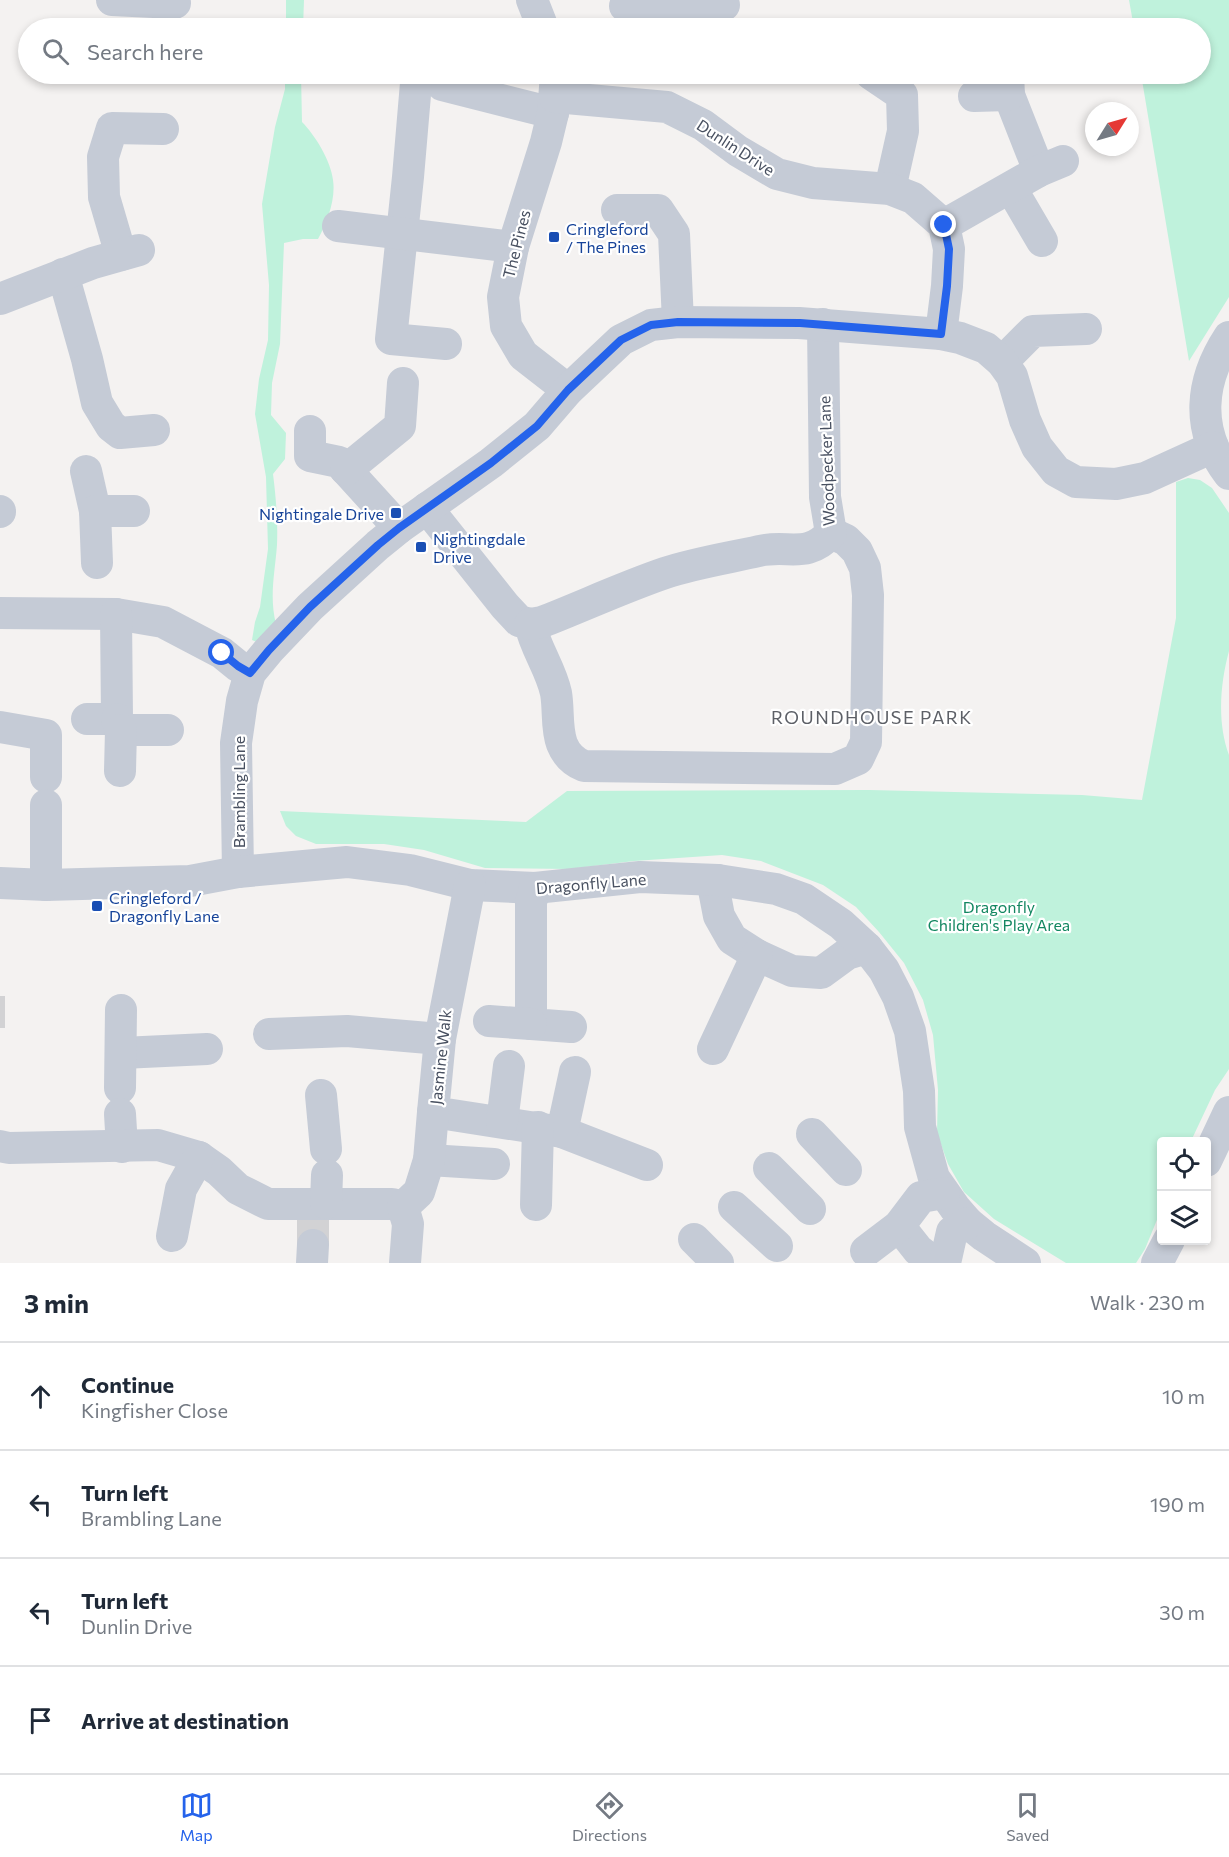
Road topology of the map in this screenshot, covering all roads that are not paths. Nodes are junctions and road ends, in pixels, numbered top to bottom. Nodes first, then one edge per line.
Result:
1 (112, 0) edge
2 (532, 0) edge
3 (175, 3) dead end
4 (724, 5) dead end
5 (625, 6) dead end
6 (539, 18) edge
7 (423, 84) edge
8 (439, 84) edge
9 (886, 84) edge
10 (1008, 84) edge
11 (554, 94) edge
12 (974, 96) dead end
13 (163, 129) dead end
14 (1011, 188) junction
15 (890, 189) junction
16 (616, 210) dead end
17 (944, 225) junction
18 (338, 226) dead end
19 (402, 234) junction
20 (1042, 241) dead end
21 (513, 247) junction
22 (63, 274) junction
23 (1, 294) edge
24 (678, 322) junction
25 (823, 324) junction
26 (1086, 329) dead end
27 (941, 334) junction
28 (1229, 337) edge
29 (446, 344) dead end
30 (1002, 362) junction
31 (403, 383) dead end
32 (568, 390) junction
33 (154, 430) dead end
34 (310, 430) dead end
35 (1213, 447) junction
36 (346, 470) junction
37 (86, 471) dead end
38 (1229, 474) edge
39 (427, 508) junction
40 (95, 511) junction
41 (134, 511) dead end
42 (399, 528) junction
43 (831, 533) junction
44 (102, 594) junction
45 (0, 614) edge
46 (530, 624) junction
47 (250, 673) junction
48 (108, 723) junction
49 (0, 727) edge
50 (168, 730) dead end
51 (120, 771) dead end
52 (238, 872) junction
53 (718, 880) junction
54 (0, 883) edge
55 (46, 885) junction
56 (470, 885) junction
57 (535, 888) junction
58 (867, 948) junction
59 (757, 955) junction
60 (121, 1010) dead end
61 (489, 1021) dead end
62 (531, 1024) junction
63 (571, 1027) dead end
64 (268, 1034) dead end
65 (440, 1039) junction
66 (207, 1049) dead end
67 (713, 1049) dead end
68 (122, 1053) junction
69 (509, 1066) dead end
70 (575, 1072) dead end
71 (321, 1095) dead end
72 (433, 1112) junction
73 (1229, 1112) edge
74 (502, 1122) junction
75 (550, 1129) junction
76 (812, 1134) dead end
77 (0, 1146) edge
78 (122, 1147) junction
79 (1211, 1150) edge
80 (199, 1157) junction
81 (634, 1159) dead end
82 (429, 1160) junction
83 (494, 1164) dead end
84 (770, 1168) dead end
85 (846, 1170) dead end
86 (945, 1193) junction
87 (536, 1205) dead end
88 (403, 1207) junction
89 (734, 1207) dead end
90 (319, 1208) edge
91 (810, 1209) dead end
92 (969, 1223) junction
93 (899, 1226) junction
94 (172, 1236) dead end
95 (694, 1239) dead end
96 (1166, 1245) edge
97 (777, 1246) dead end
98 (866, 1251) dead end
99 (405, 1263) edge
100 (718, 1263) edge
101 (935, 1263) edge
102 (945, 1263) edge
103 (1025, 1263) edge
104 (1157, 1263) edge

1 - 3 street
2 - 6 street
4 - 5 street
7 - 19 street
8 - 11 street, Dunlin Drive
9 - 15 street
10 - 12 street
10 - 14 street
11 - 15 street, Dunlin Drive
11 - 21 street, The Pines
13 - 22 street
14 - 17 street
14 - 20 street
15 - 17 street, Dunlin Drive
16 - 24 street
17 - 27 street
18 - 19 street
19 - 21 street
19 - 29 street
21 - 32 street, The Pines
22 - 23 street
22 - 33 street
24 - 25 street, Brambling Lane
24 - 32 street, Brambling Lane
25 - 27 street, Brambling Lane
25 - 43 street, Woodpecker Lane
26 - 30 street
27 - 30 street, Brambling Lane
28 - 35 street
30 - 35 street, Brambling Lane
31 - 36 street
32 - 39 street, Brambling Lane
34 - 36 street
35 - 38 street
36 - 42 street
37 - 40 street
39 - 42 street, Brambling Lane
39 - 46 street
40 - 41 street
40 - 44 street
42 - 47 street, Brambling Lane
43 - 46 street, Woodpecker Lane
43 - 46 street
44 - 45 street
44 - 47 street
44 - 48 street
47 - 52 street, Brambling Lane
48 - 50 street
48 - 51 street
49 - 55 street
52 - 55 street, Dragonfly Lane
52 - 56 street, Dragonfly Lane
53 - 57 street, Dragonfly Lane
53 - 58 street, Dragonfly Lane
53 - 59 street
54 - 55 street, Dragonfly Lane
56 - 57 street, Dragonfly Lane
56 - 65 street, Jasmine Walk
57 - 62 street
58 - 59 street
58 - 86 street, Dragonfly Lane
59 - 67 street
60 - 68 street
61 - 62 street
62 - 63 street
64 - 65 street
65 - 72 street, Jasmine Walk
66 - 68 street
68 - 78 street
69 - 74 street
70 - 75 street
71 - 90 street
72 - 74 street, Jasmine Walk
72 - 82 street
73 - 79 street
74 - 75 street, Jasmine Walk
75 - 81 street, Jasmine Walk
75 - 87 street
76 - 85 street
77 - 78 street
78 - 80 street
80 - 90 street
80 - 94 street
82 - 83 street
82 - 88 street
84 - 91 street
86 - 92 street, Dragonfly Lane
86 - 93 street
88 - 90 street
88 - 99 street
89 - 97 street
92 - 102 street
92 - 103 street, Dragonfly Lane
93 - 98 street
93 - 101 street
95 - 100 street
96 - 104 street

